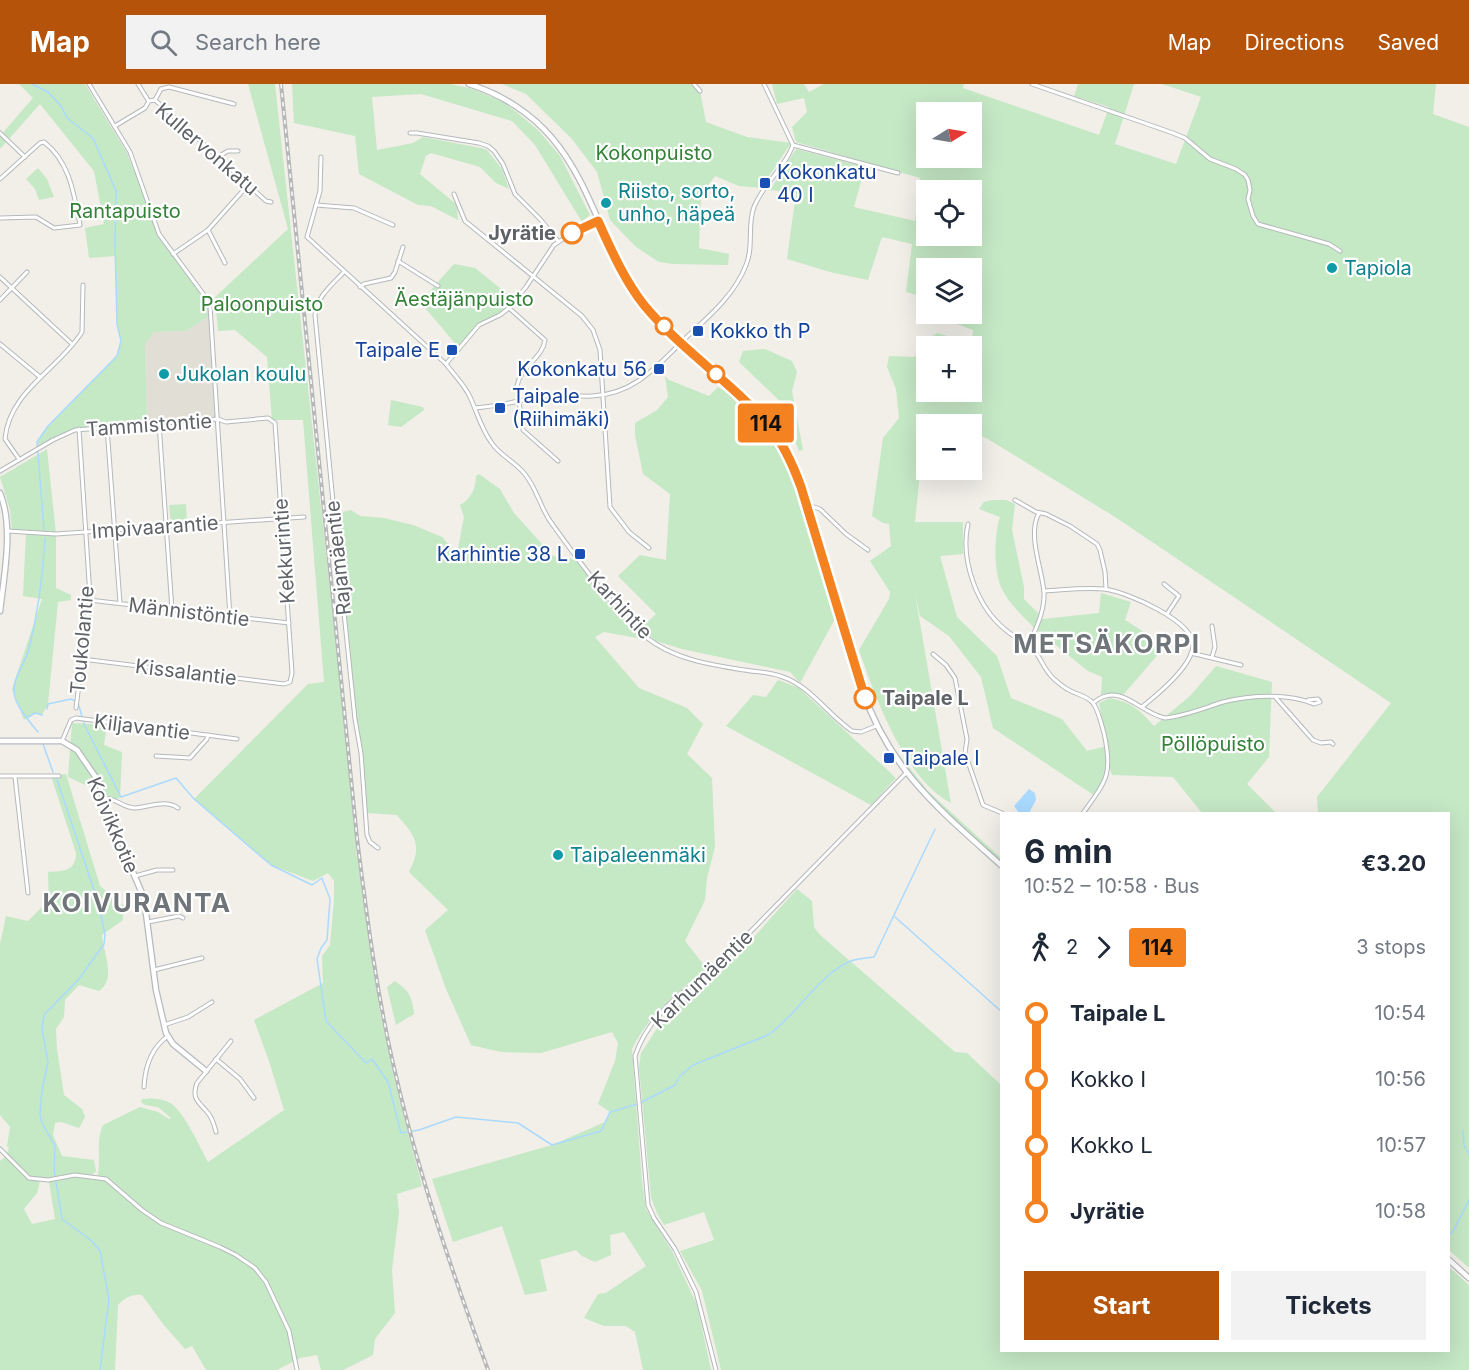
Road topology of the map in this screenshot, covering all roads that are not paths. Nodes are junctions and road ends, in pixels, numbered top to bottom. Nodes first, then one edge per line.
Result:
1 (89, 84) edge
2 (138, 84) edge
3 (469, 84) edge
4 (694, 84) edge
5 (764, 84) edge
6 (1032, 84) edge
7 (700, 91) dead end
8 (155, 100) junction
9 (149, 101) junction
10 (234, 104) dead end
11 (115, 126) junction
12 (0, 133) edge
13 (410, 134) dead end
14 (793, 145) junction
15 (238, 151) dead end
16 (25, 157) junction
17 (218, 157) junction
18 (321, 157) dead end
19 (898, 173) dead end
20 (0, 179) edge
21 (248, 185) junction
22 (454, 194) dead end
23 (271, 202) dead end
24 (316, 205) junction
25 (0, 218) edge
26 (598, 221) junction
27 (393, 225) dead end
28 (208, 230) junction
29 (558, 242) junction
30 (403, 247) dead end
31 (1340, 251) dead end
32 (173, 254) junction
33 (398, 261) junction
34 (225, 263) dead end
35 (27, 272) dead end
36 (344, 272) junction
37 (0, 277) edge
38 (532, 277) junction
39 (83, 285) dead end
40 (438, 286) dead end
41 (360, 287) junction
42 (12, 288) junction
43 (0, 300) edge
44 (509, 308) junction
45 (682, 343) junction
46 (0, 344) edge
47 (72, 344) junction
48 (446, 364) junction
49 (39, 377) junction
50 (603, 394) junction
51 (519, 403) junction
52 (475, 408) junction
53 (218, 419) junction
54 (272, 420) joint
55 (159, 423) junction
56 (107, 427) junction
57 (79, 429) junction
58 (20, 459) junction
59 (558, 461) dead end
60 (0, 471) edge
61 (0, 493) edge
62 (1015, 500) dead end
63 (807, 507) junction
64 (1039, 513) junction
65 (304, 517) dead end
66 (282, 519) junction
67 (224, 523) junction
68 (968, 524) dead end
69 (167, 527) junction
70 (114, 530) junction
71 (7, 531) junction
72 (85, 532) junction
73 (649, 548) dead end
74 (868, 550) dead end
75 (1164, 584) dead end
76 (1106, 589) junction
77 (1044, 591) junction
78 (89, 600) junction
79 (120, 603) junction
80 (172, 610) junction
81 (0, 611) edge
82 (1167, 614) junction
83 (230, 616) junction
84 (289, 623) junction
85 (1212, 626) dead end
86 (1029, 645) junction
87 (1191, 653) junction
88 (933, 654) dead end
89 (1212, 657) junction
90 (82, 659) junction
91 (1240, 665) dead end
92 (290, 682) joint
93 (1282, 696) junction
94 (1273, 697) junction
95 (1308, 700) dead end
96 (1281, 702) junction
97 (1093, 703) junction
98 (1142, 707) junction
99 (76, 708) dead end
100 (876, 726) junction
101 (208, 735) junction
102 (237, 739) dead end
103 (0, 741) edge
104 (62, 741) junction
105 (1333, 744) dead end
106 (156, 756) dead end
107 (906, 773) junction
108 (0, 776) edge
109 (58, 776) dead end
110 (15, 777) junction
111 (103, 798) junction
112 (178, 808) dead end
113 (1000, 812) edge
114 (1084, 812) edge
115 (378, 848) dead end
116 (1000, 864) edge
117 (173, 870) dead end
118 (135, 876) junction
119 (28, 893) dead end
120 (183, 918) dead end
121 (148, 922) junction
122 (202, 958) dead end
123 (153, 970) junction
124 (212, 1002) dead end
125 (164, 1024) junction
126 (168, 1036) junction
127 (231, 1041) dead end
128 (216, 1059) junction
129 (206, 1071) junction
130 (144, 1087) dead end
131 (254, 1098) dead end
132 (216, 1132) dead end
133 (0, 1150) edge
134 (1450, 1261) edge
135 (1469, 1278) edge
136 (297, 1370) edge
137 (716, 1370) edge

1 - 11 street
2 - 9 street
3 - 26 street
4 - 7 street
5 - 14 street
6 - 31 street
8 - 9 street, Kullervonkatu
8 - 10 street
8 - 17 street, Kullervonkatu
9 - 11 street, Kullervonkatu
11 - 32 street
12 - 16 street
13 - 29 street
14 - 19 street
14 - 45 street
15 - 17 street
16 - 20 street
16 - 25 street
17 - 21 street, Kullervonkatu
18 - 24 street
21 - 23 street, Kullervonkatu
21 - 28 street
22 - 38 street
24 - 27 street
24 - 36 street, Karhintie
26 - 29 street
26 - 45 street
28 - 32 street
28 - 34 street
29 - 38 street
30 - 33 street
32 - 53 street
33 - 40 street
33 - 41 street
35 - 42 street
36 - 41 street, Karhintie
36 - 115 street, Rajamäentie
37 - 42 street
38 - 44 street
38 - 50 street
39 - 47 street
41 - 48 street, Karhintie
42 - 43 street
42 - 47 street
44 - 48 street
44 - 51 street
45 - 50 street
45 - 63 street
46 - 49 street
47 - 49 street
48 - 52 street, Karhintie
49 - 58 street
50 - 51 street
50 - 73 street
51 - 52 street
51 - 59 street
52 - 100 street, Karhintie
53 - 54 street, Tammistontie
53 - 55 street, Tammistontie
53 - 67 street
54 - 66 street, Kekkurintie
55 - 56 street, Tammistontie
55 - 69 street
56 - 57 street, Tammistontie
56 - 70 street
57 - 58 street, Tammistontie
57 - 72 street, Toukolantie
58 - 60 street, Tammistontie
61 - 71 street
62 - 64 street
63 - 74 street
63 - 100 street
64 - 76 street
64 - 77 street
65 - 66 street, Impivaarantie
66 - 67 street, Impivaarantie
66 - 84 street, Kekkurintie
67 - 69 street, Impivaarantie
67 - 83 street
68 - 86 street
69 - 70 street, Impivaarantie
69 - 80 street
70 - 72 street, Impivaarantie
70 - 79 street
71 - 72 street, Impivaarantie
71 - 81 street
72 - 78 street, Toukolantie
75 - 82 street
76 - 77 street
76 - 82 street
77 - 86 street
78 - 79 street, Männistöntie
78 - 90 street, Toukolantie
79 - 80 street, Männistöntie
80 - 83 street, Männistöntie
82 - 87 street
83 - 84 street, Männistöntie
84 - 92 street, Kekkurintie
85 - 89 street
86 - 97 street
87 - 89 street
87 - 98 street
88 - 113 street
89 - 91 street
90 - 92 street, Kissalantie
90 - 99 street, Toukolantie
93 - 94 street
93 - 95 street
93 - 96 street
94 - 96 street
94 - 98 street
96 - 105 street
97 - 98 street
97 - 114 street
100 - 107 street
101 - 102 street, Kiljavantie
101 - 104 street, Kiljavantie
101 - 106 street
103 - 104 street
104 - 111 street, Koivikkotie
107 - 116 street
107 - 137 street, Karhumäentie
108 - 110 street
109 - 110 street
110 - 119 street
111 - 112 street
111 - 118 street, Koivikkotie
117 - 118 street
118 - 121 street, Koivikkotie
120 - 121 street
121 - 123 street, Koivikkotie
122 - 123 street
123 - 125 street, Koivikkotie
124 - 125 street
125 - 126 street, Koivikkotie
126 - 129 street, Koivikkotie
126 - 130 street
127 - 128 street
128 - 129 street
128 - 131 street
129 - 132 street
133 - 136 street
134 - 135 street

